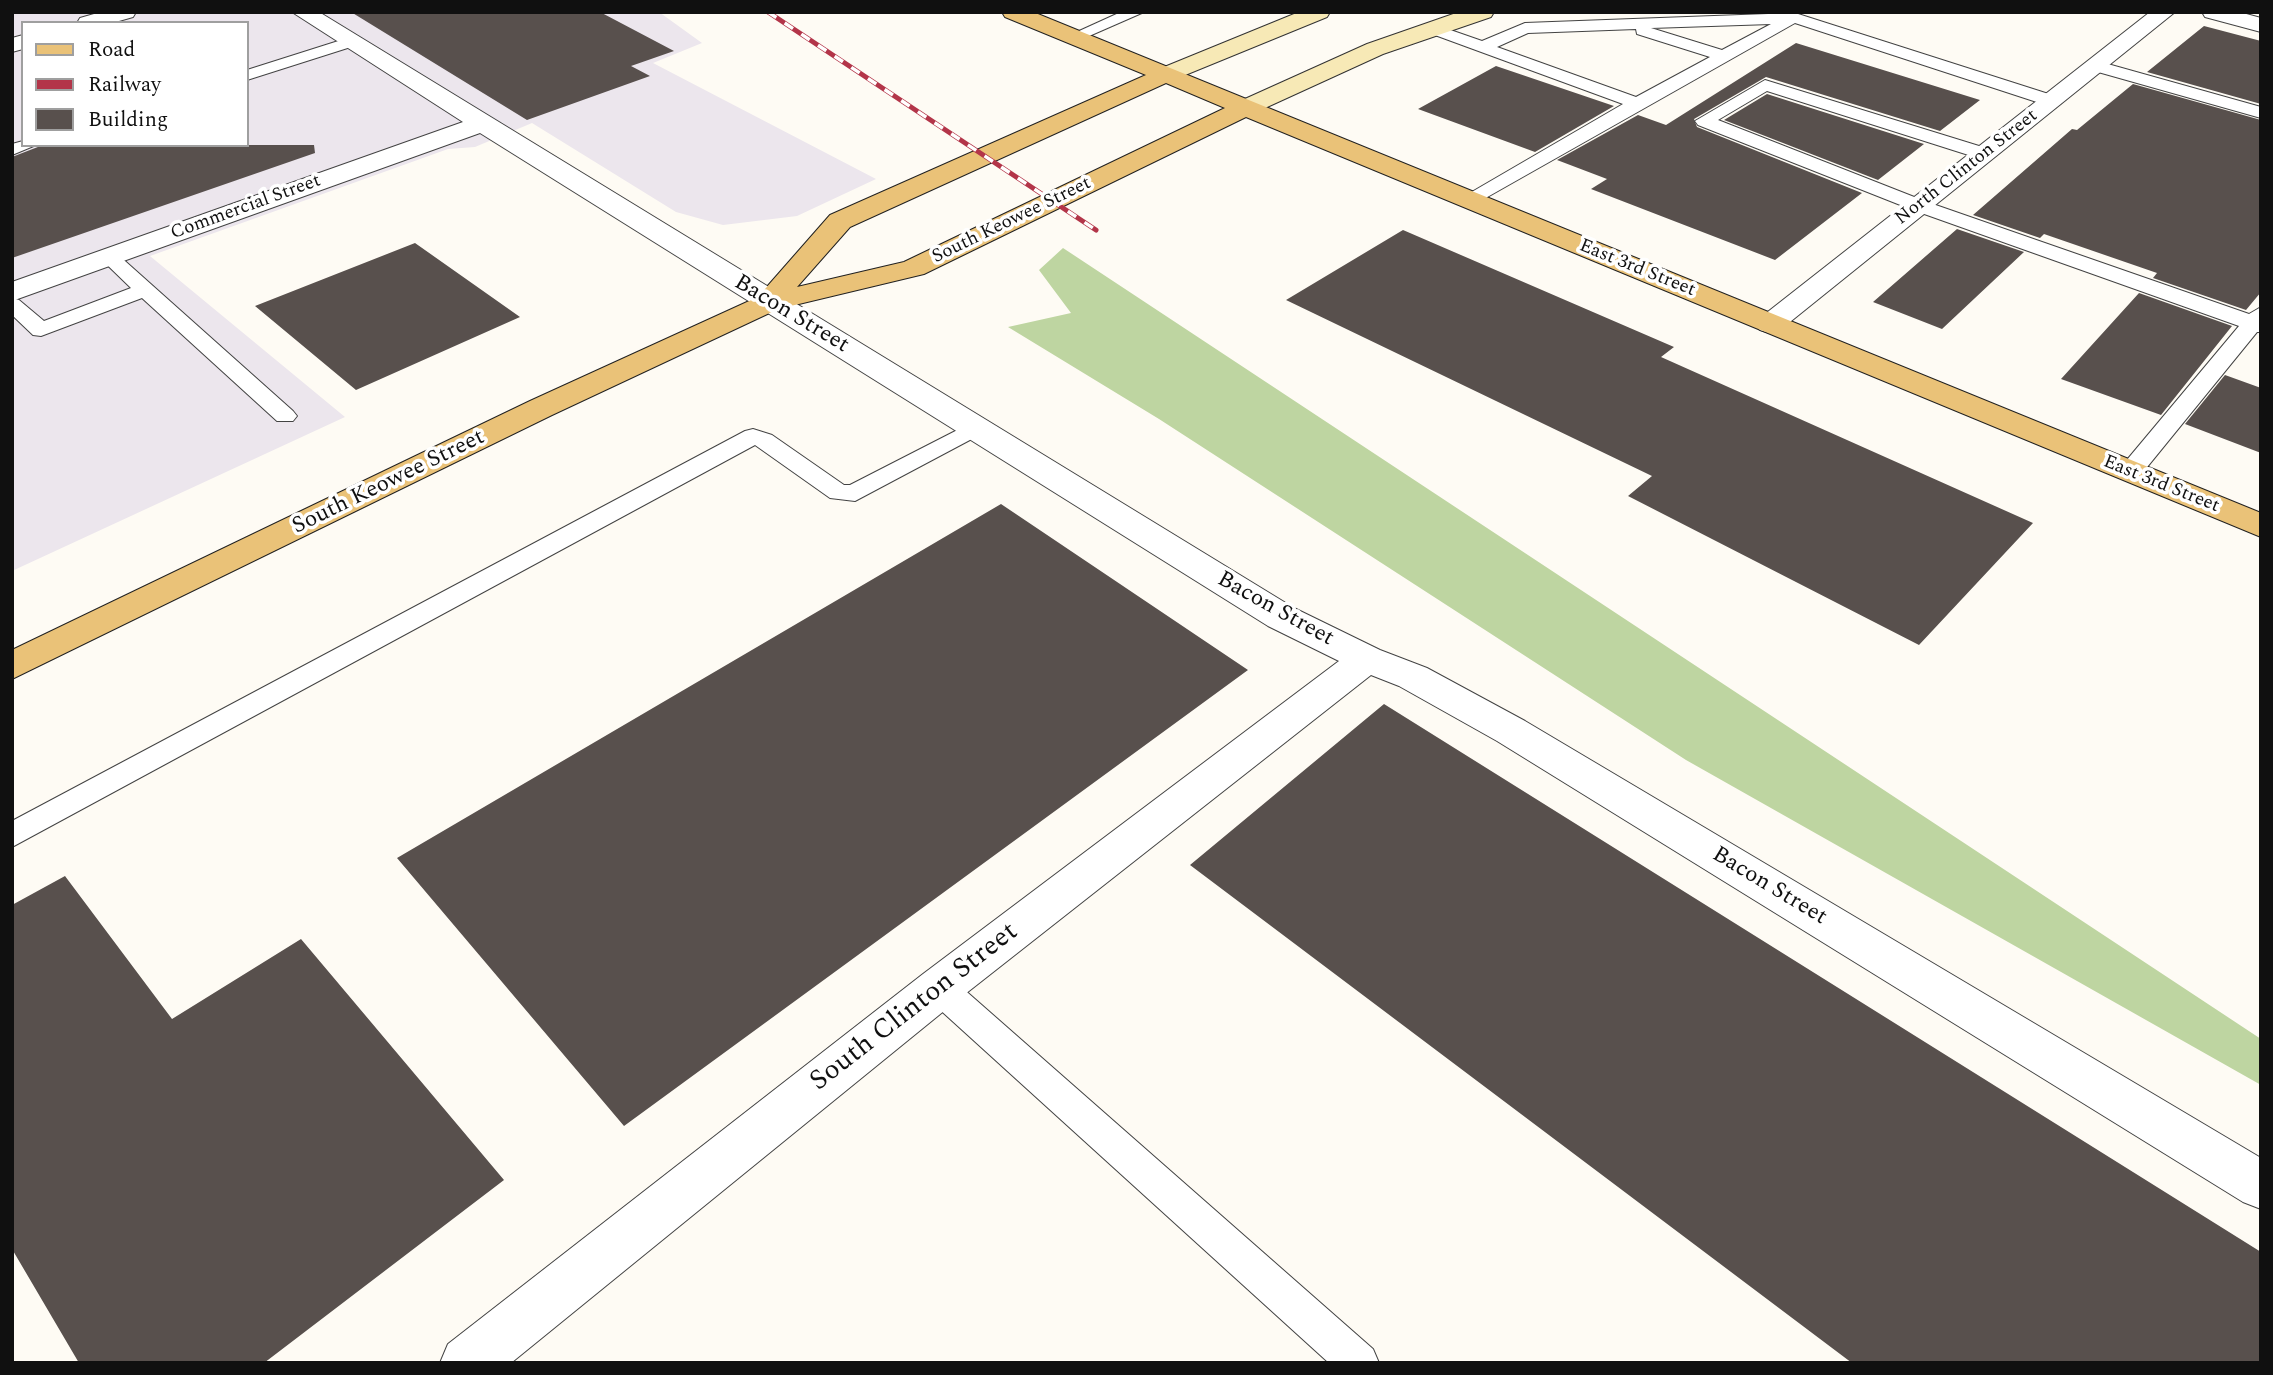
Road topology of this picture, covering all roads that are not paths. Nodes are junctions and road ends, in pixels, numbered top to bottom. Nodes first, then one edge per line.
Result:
1 (125, 12) edge
2 (303, 12) edge
3 (1013, 12) edge
4 (1136, 12) edge
5 (1319, 12) edge
6 (1483, 12) edge
7 (2164, 12) edge
8 (2213, 12) edge
9 (1795, 18) junction
10 (96, 21) edge
11 (1621, 24) junction
12 (2261, 25) edge
13 (1430, 28) junction
14 (1074, 37) junction
15 (351, 42) junction
16 (1483, 47) junction
17 (1725, 56) junction
18 (2097, 66) junction
19 (248, 75) edge
20 (1165, 75) junction
21 (2052, 101) junction
22 (1637, 103) junction
23 (1245, 108) junction
24 (2261, 113) edge
25 (481, 124) junction
26 (1985, 154) junction
27 (1468, 200) junction
28 (1920, 206) junction
29 (109, 257) junction
30 (145, 290) junction
31 (12, 292) edge
32 (768, 303) junction
33 (12, 304) edge
34 (2258, 321) edge
35 (1770, 324) junction
36 (285, 416) dead end
37 (975, 428) junction
38 (2130, 472) junction
39 (2261, 526) edge
40 (1367, 659) junction
41 (12, 666) edge
42 (12, 835) edge
43 (939, 988) junction
44 (2261, 1185) edge
45 (467, 1363) edge
46 (1359, 1363) edge

1 - 10 street
2 - 15 street, Bacon Street
3 - 14 main road, East 3rd Street
4 - 14 lane
5 - 20 main road
6 - 13 main road
7 - 18 street, North Clinton Street
8 - 12 street
9 - 11 lane
9 - 17 lane
9 - 21 lane
11 - 16 lane
11 - 17 lane
13 - 16 lane
13 - 23 main road
14 - 20 main road, East 3rd Street
15 - 19 lane
15 - 25 street, Bacon Street
16 - 22 lane
17 - 22 lane
18 - 21 street, North Clinton Street
18 - 24 lane
20 - 23 main road, East 3rd Street
20 - 32 main road, South Keowee Street
21 - 26 street, North Clinton Street
22 - 27 lane
23 - 27 main road, East 3rd Street
23 - 32 main road, South Keowee Street
25 - 29 street, Commercial Street
25 - 32 street, Bacon Street
26 - 28 street, North Clinton Street
26 - 28 lane
27 - 35 main road, East 3rd Street
28 - 34 lane
28 - 35 street, North Clinton Street
29 - 30 lane
29 - 31 street, Commercial Street
30 - 33 lane
30 - 36 lane
32 - 37 street, Bacon Street
32 - 41 main road, South Keowee Street
34 - 38 lane
35 - 38 main road, East 3rd Street
37 - 40 street, Bacon Street
37 - 42 lane
38 - 39 main road, East 3rd Street
40 - 43 street, South Clinton Street
40 - 44 street, Bacon Street
43 - 45 street, South Clinton Street
43 - 46 lane

